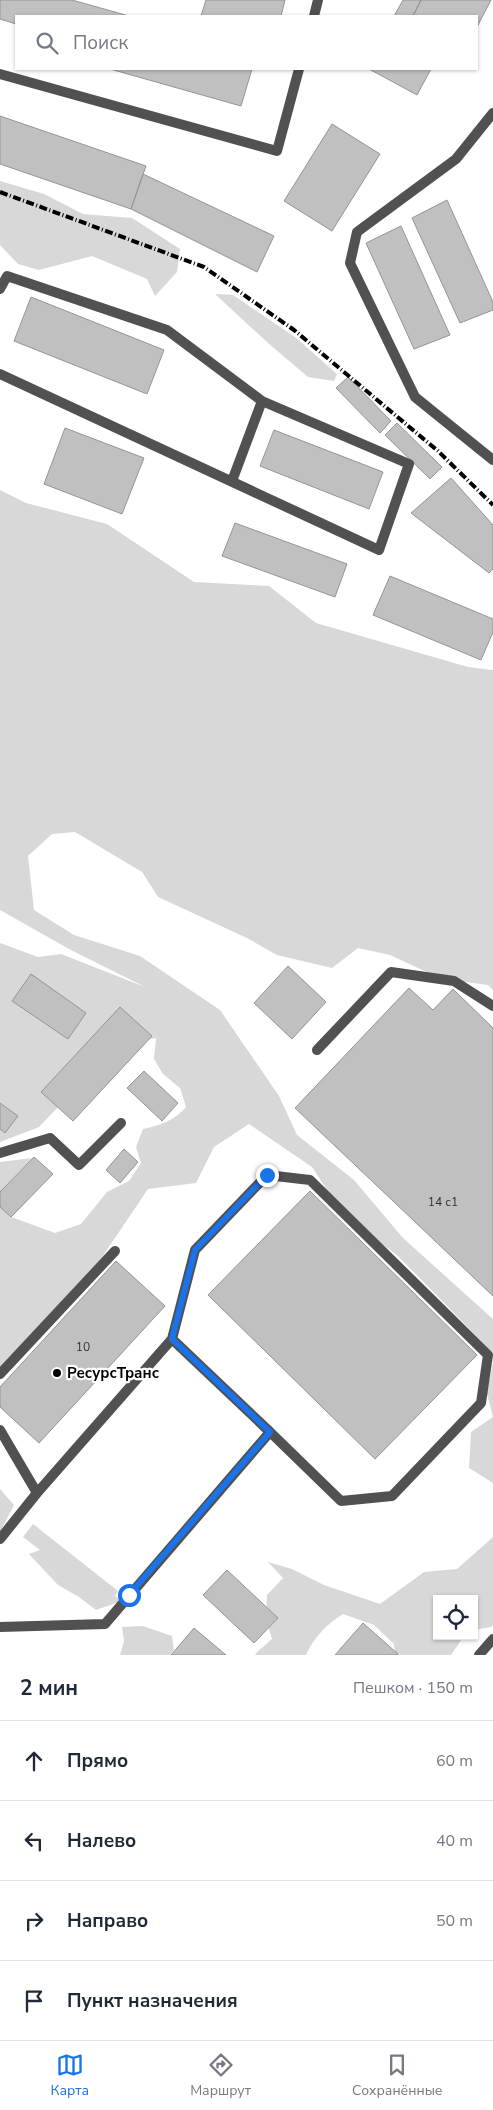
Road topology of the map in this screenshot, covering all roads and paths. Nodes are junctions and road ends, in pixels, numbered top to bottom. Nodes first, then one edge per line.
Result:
1 (318, 0) edge
2 (314, 15) edge
3 (299, 70) edge
4 (0, 74) edge
5 (493, 113) edge
6 (0, 289) edge
7 (0, 374) edge
8 (262, 401) junction
9 (493, 460) edge
10 (232, 481) junction
11 (493, 1006) edge
12 (317, 1050) dead end
13 (121, 1123) dead end
14 (0, 1153) edge
15 (116, 1251) dead end
16 (172, 1339) junction
17 (0, 1374) edge
18 (0, 1430) edge
19 (270, 1432) junction
20 (37, 1493) junction
21 (0, 1539) edge
22 (0, 1628) edge
23 (493, 1639) edge
24 (479, 1655) edge

1 - 2 lane
3 - 4 lane
5 - 9 lane
6 - 8 lane
7 - 10 lane
8 - 10 lane
8 - 10 lane
11 - 12 lane
13 - 14 lane
15 - 17 lane
16 - 19 lane
16 - 19 lane
16 - 20 lane
18 - 20 lane
19 - 22 lane
20 - 21 lane
23 - 24 lane

